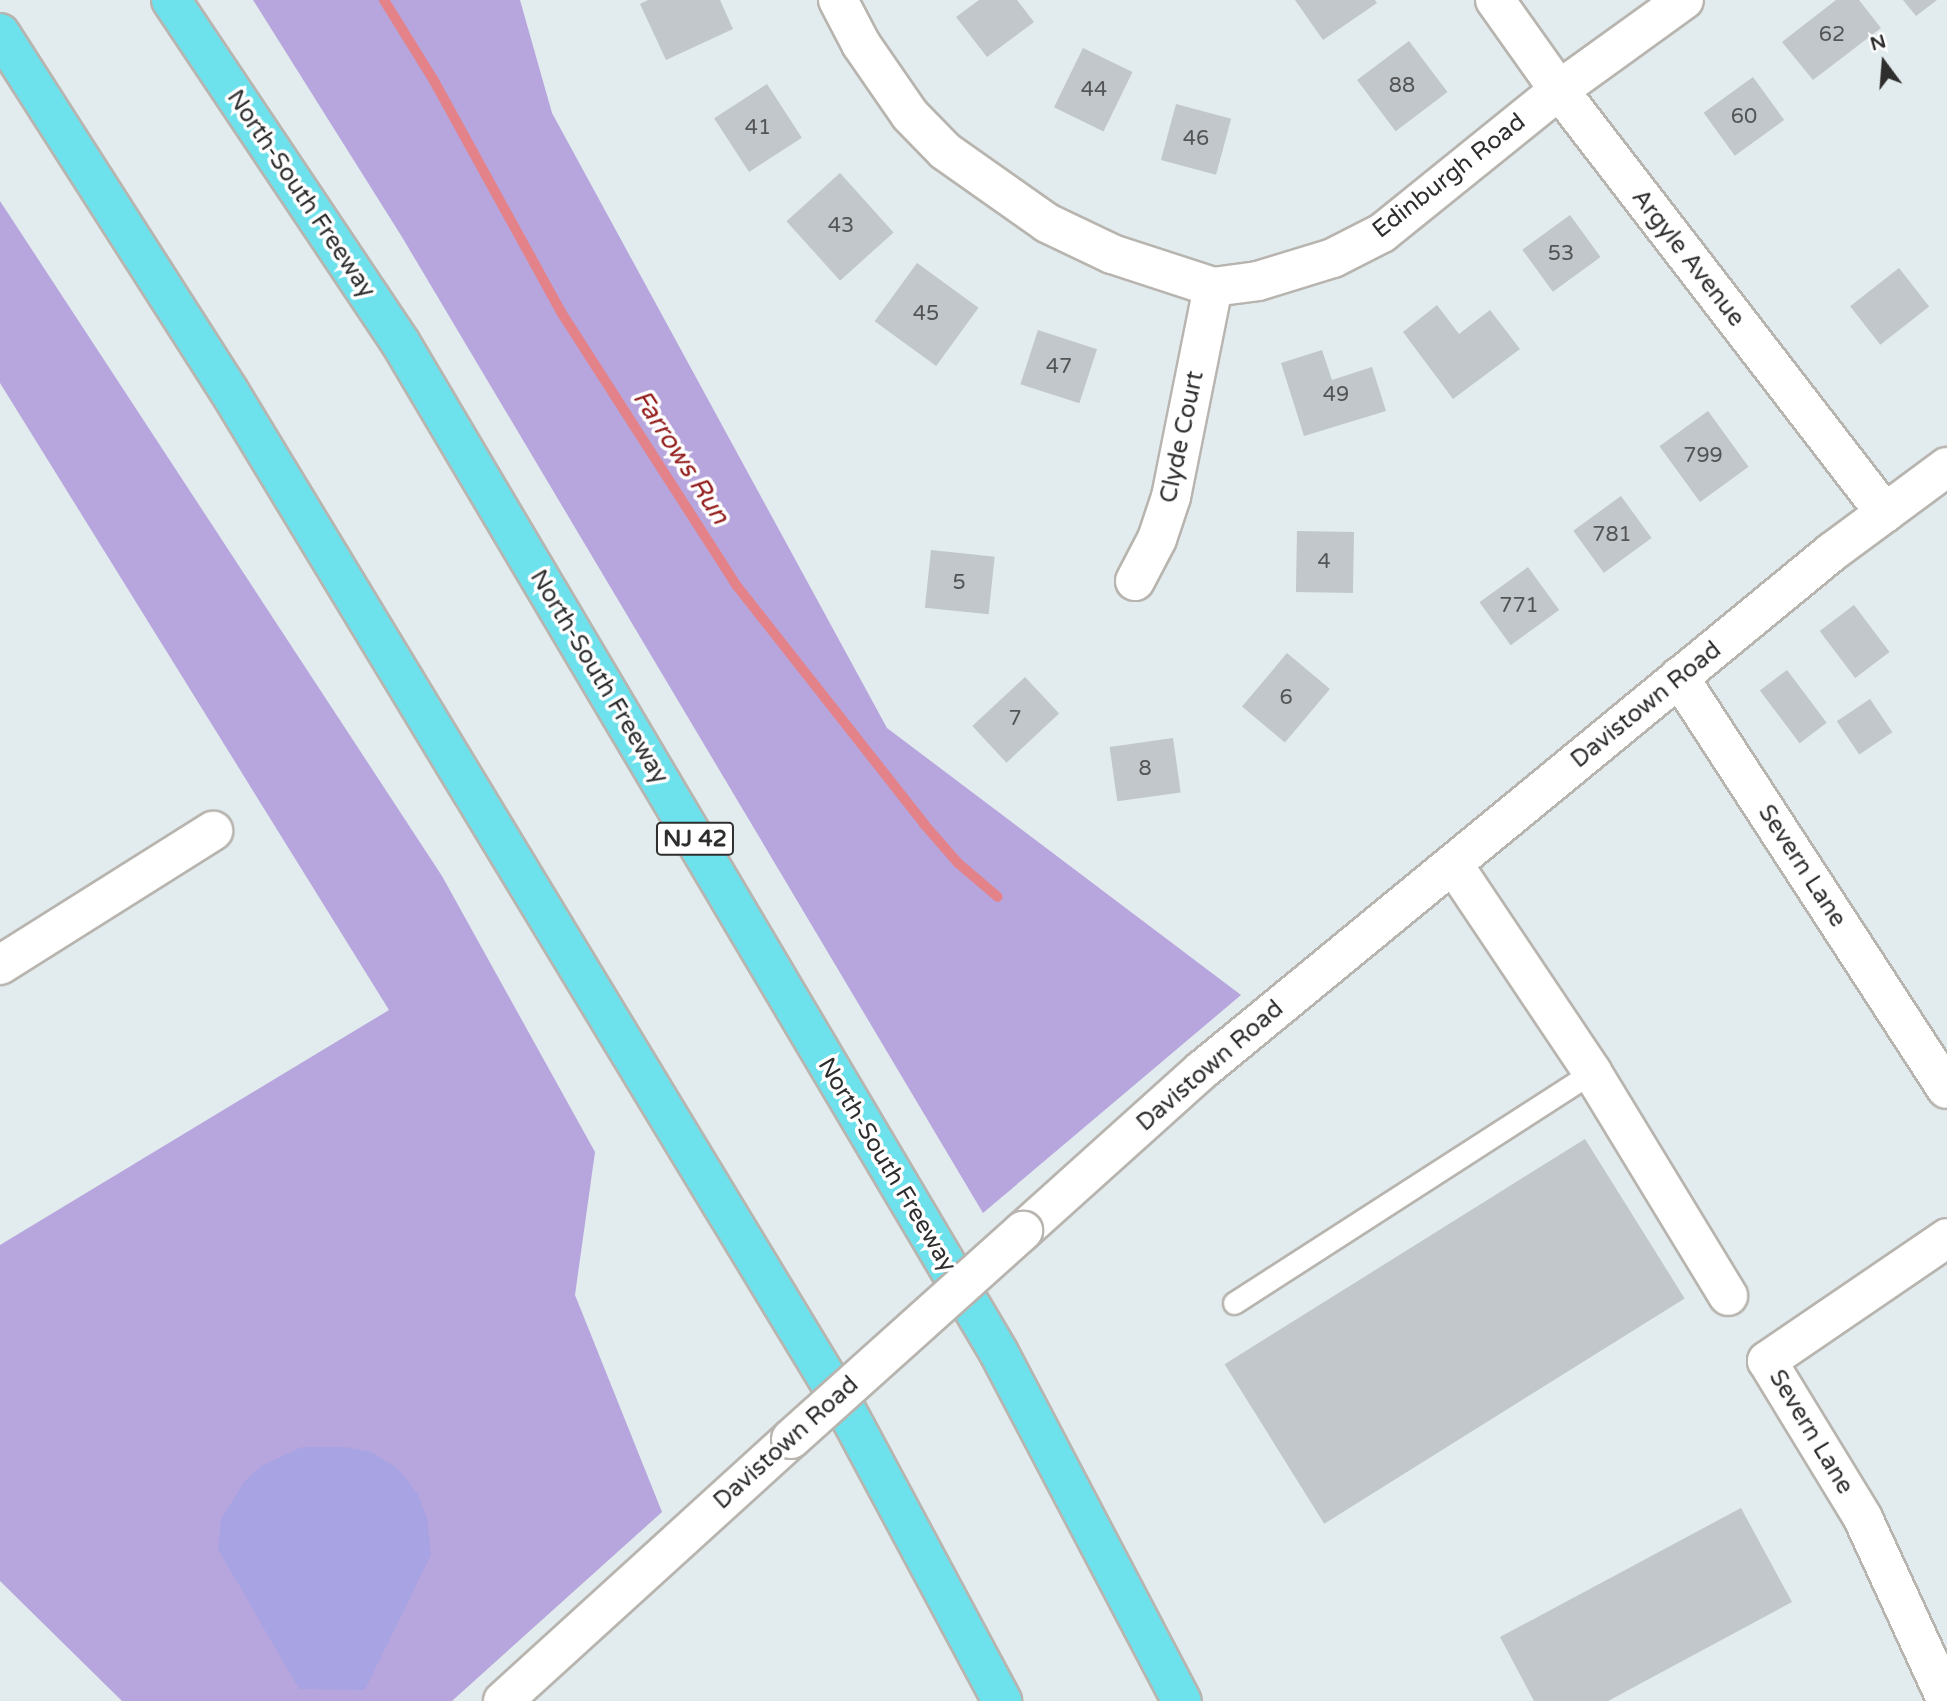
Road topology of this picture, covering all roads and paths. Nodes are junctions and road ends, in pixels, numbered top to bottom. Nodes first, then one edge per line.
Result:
1 (171, 0) edge
2 (838, 0) edge
3 (1495, 0) edge
4 (1684, 0) edge
5 (0, 33) edge
6 (1559, 90) junction
7 (1213, 287) junction
8 (1947, 467) edge
9 (1885, 513) junction
10 (1135, 581) dead end
11 (1679, 677) junction
12 (213, 831) dead end
13 (1453, 864) junction
14 (0, 965) edge
15 (1592, 1073) junction
16 (1947, 1089) edge
17 (1947, 1238) edge
18 (1728, 1296) dead end
19 (1234, 1303) dead end
20 (503, 1701) edge
21 (1002, 1701) edge
22 (1182, 1701) edge
23 (1947, 1701) edge

1 - 22 highway, North-South Freeway / NJ 42
2 - 7 street, Edinburgh Road
3 - 6 street, Argyle Avenue
4 - 6 street, Edinburgh Road
5 - 21 highway
6 - 7 street, Edinburgh Road
6 - 9 street, Argyle Avenue
7 - 10 street, Clyde Court
8 - 9 street, Davistown Road
9 - 11 street, Davistown Road
11 - 13 street, Davistown Road
11 - 16 street, Severn Lane
12 - 14 street
13 - 15 street
13 - 20 street, Davistown Road, bridge
15 - 18 street
15 - 19 lane
17 - 23 street, Severn Lane

